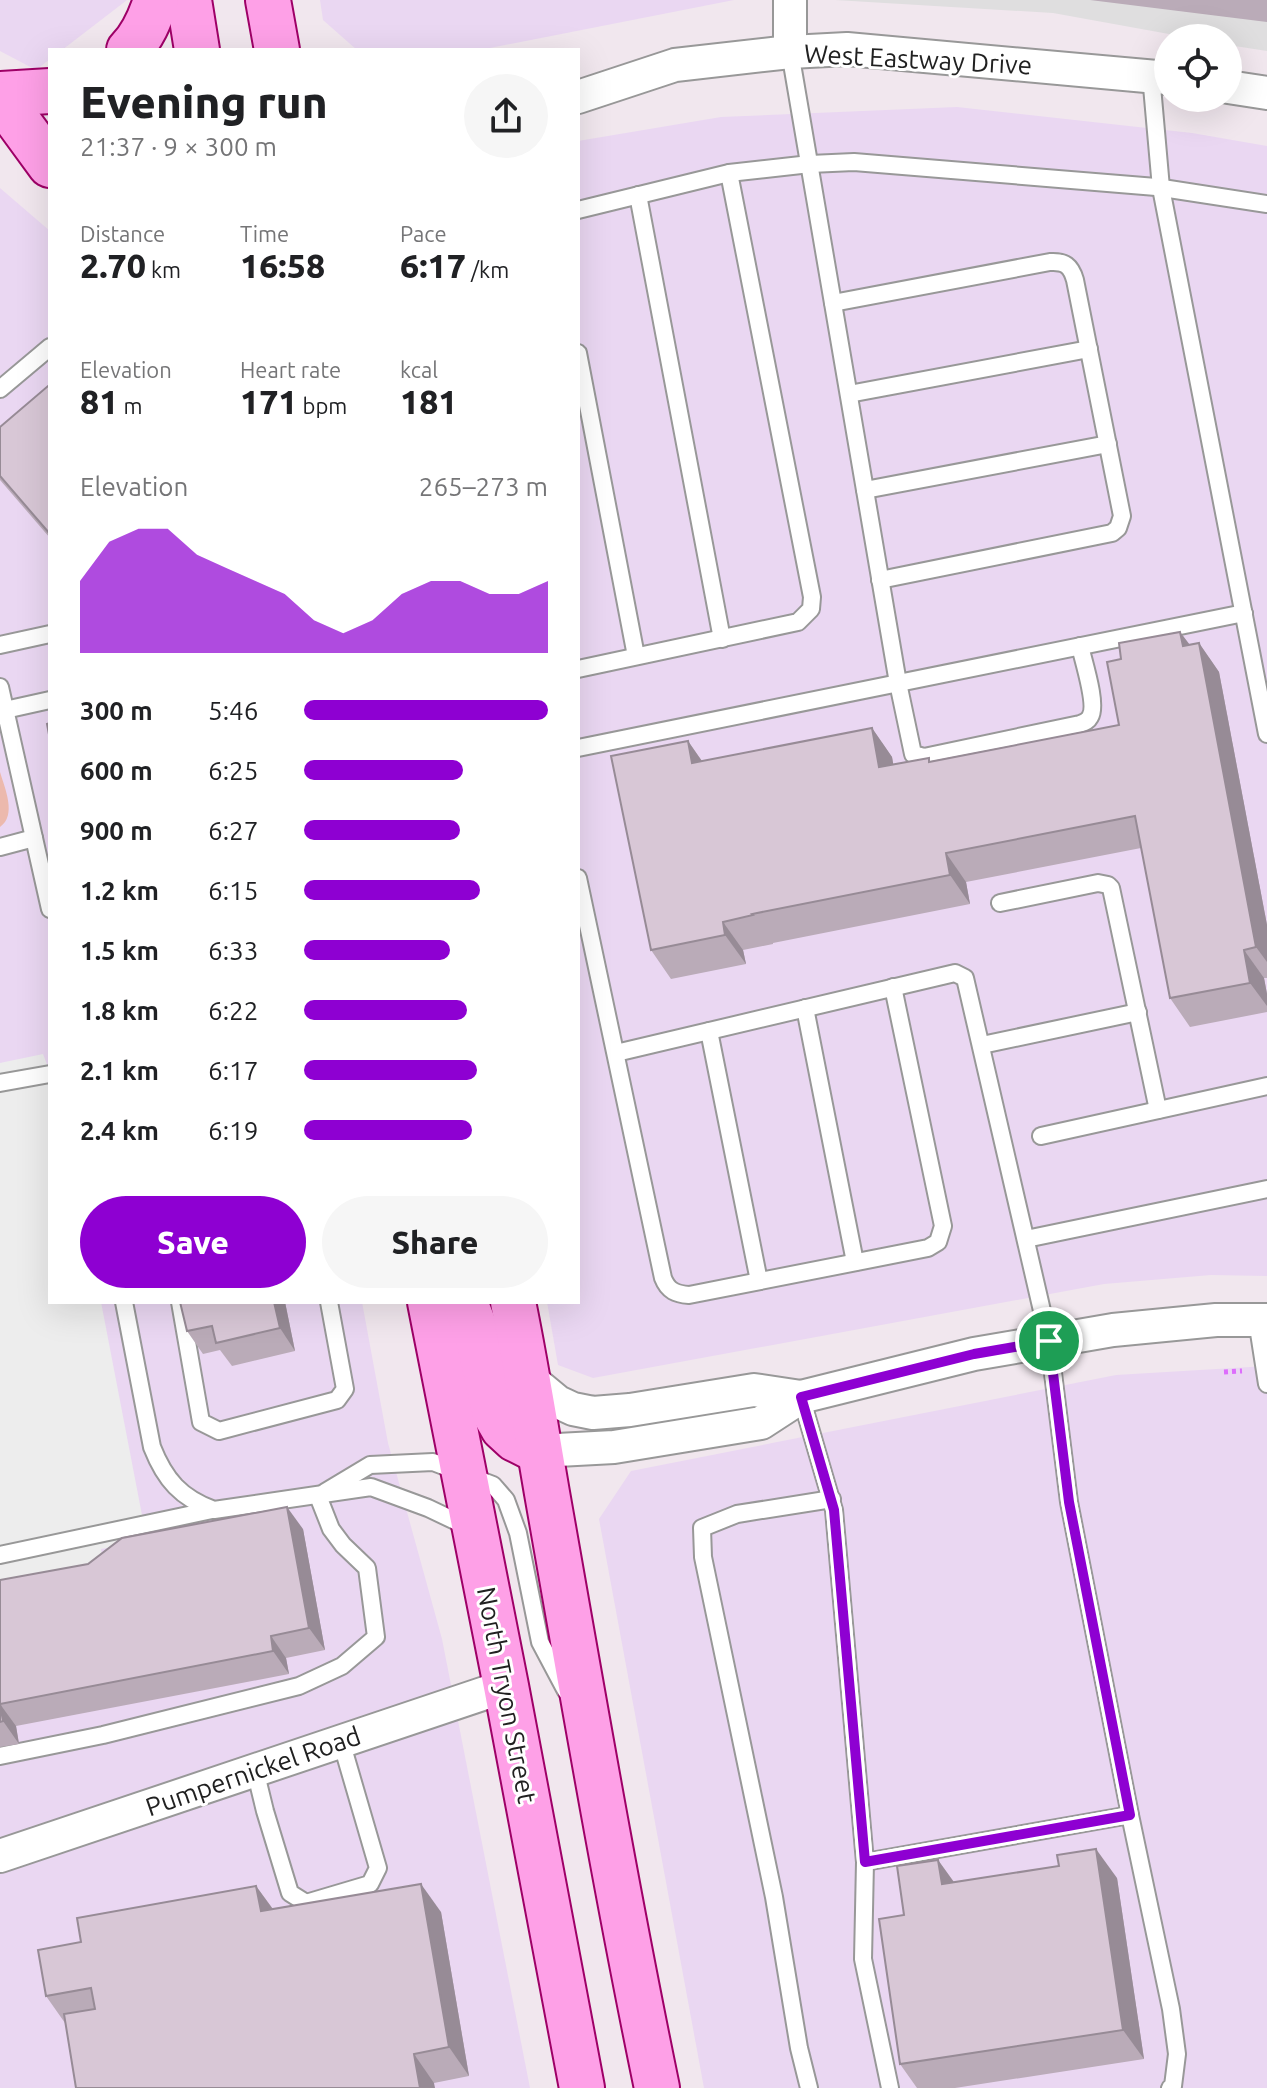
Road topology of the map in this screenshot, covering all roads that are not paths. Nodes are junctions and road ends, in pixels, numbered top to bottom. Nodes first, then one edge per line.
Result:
1 (156, 0) edge
2 (189, 0) edge
3 (268, 0) edge
4 (790, 0) edge
5 (131, 48) edge
6 (197, 48) edge
7 (277, 48) edge
8 (790, 52) junction
9 (1154, 77) edge
10 (1242, 89) edge
11 (48, 92) edge
12 (1267, 93) edge
13 (580, 96) edge
14 (3, 103) edge
15 (1160, 112) edge
16 (48, 162) edge
17 (810, 164) junction
18 (729, 173) junction
19 (1161, 188) junction
20 (638, 195) junction
21 (1267, 204) edge
22 (580, 210) edge
23 (833, 303) junction
24 (48, 349) edge
25 (1089, 349) junction
26 (580, 363) edge
27 (0, 389) edge
28 (849, 394) junction
29 (1108, 444) junction
30 (865, 490) junction
31 (880, 580) junction
32 (1244, 613) junction
33 (48, 634) edge
34 (722, 639) junction
35 (0, 645) edge
36 (1080, 646) junction
37 (636, 656) junction
38 (580, 669) edge
39 (898, 683) junction
40 (0, 687) edge
41 (48, 700) edge
42 (5, 710) junction
43 (1267, 734) edge
44 (580, 748) edge
45 (34, 838) junction
46 (0, 847) edge
47 (580, 889) edge
48 (48, 900) edge
49 (1000, 903) dead end
50 (893, 987) junction
51 (805, 1008) junction
52 (1138, 1012) junction
53 (709, 1031) junction
54 (982, 1045) junction
55 (616, 1053) junction
56 (48, 1074) edge
57 (0, 1083) edge
58 (1267, 1086) edge
59 (1158, 1110) junction
60 (1041, 1136) dead end
61 (1267, 1189) edge
62 (1026, 1239) junction
63 (855, 1262) junction
64 (759, 1281) junction
65 (124, 1304) edge
66 (180, 1304) edge
67 (329, 1304) edge
68 (430, 1304) edge
69 (466, 1304) edge
70 (513, 1304) edge
71 (1262, 1320) edge
72 (1049, 1341) junction
73 (529, 1378) junction
74 (1267, 1384) edge
75 (801, 1397) junction
76 (539, 1451) junction
77 (463, 1475) junction
78 (318, 1496) junction
79 (832, 1499) junction
80 (214, 1510) junction
81 (475, 1531) junction
82 (0, 1555) edge
83 (506, 1686) junction
84 (591, 1738) junction
85 (341, 1741) junction
86 (0, 1756) edge
87 (255, 1770) junction
88 (1130, 1815) junction
89 (0, 1856) edge
90 (865, 1862) junction
91 (1172, 2087) edge
92 (582, 2088) edge
93 (657, 2088) edge
94 (809, 2088) edge
95 (890, 2088) edge

1 - 5 main road
2 - 6 main road
3 - 7 main road
4 - 8 street
8 - 9 street, West Eastway Drive
8 - 13 street, West Eastway Drive
8 - 17 lane
10 - 12 street
11 - 14 main road
14 - 16 main road
15 - 19 lane
17 - 18 lane
17 - 19 lane
17 - 23 lane
18 - 20 lane
18 - 34 lane
19 - 21 lane
19 - 32 lane
20 - 22 lane
20 - 34 lane
23 - 25 lane
23 - 28 lane
24 - 27 lane
25 - 28 lane
25 - 29 lane
26 - 37 lane
28 - 30 lane
29 - 30 lane
29 - 31 lane
30 - 31 lane
31 - 39 lane
32 - 36 lane
32 - 43 lane
33 - 35 lane
34 - 37 lane
36 - 39 lane
36 - 39 lane
37 - 38 lane
39 - 44 lane
40 - 42 lane
41 - 42 lane
42 - 45 lane
45 - 46 lane
45 - 48 lane
47 - 55 lane
49 - 52 lane
50 - 51 lane
50 - 54 lane
50 - 63 lane
51 - 53 lane
51 - 63 lane
52 - 54 lane
52 - 59 lane
53 - 55 lane
53 - 64 lane
54 - 62 lane
55 - 64 lane
56 - 57 lane
58 - 59 lane
59 - 60 lane
61 - 62 lane
62 - 72 lane
63 - 64 lane
65 - 80 lane
66 - 67 lane
68 - 77 main road, North Tryon Street
69 - 76 main road
70 - 73 main road
71 - 72 street
71 - 74 lane
72 - 75 street
72 - 88 lane
73 - 75 street
73 - 76 main road
75 - 76 street
75 - 79 lane
76 - 84 main road
77 - 78 lane
77 - 81 main road, North Tryon Street
77 - 84 lane
78 - 80 lane
78 - 81 lane
78 - 86 lane
79 - 90 lane
79 - 94 lane
80 - 82 lane
81 - 83 main road, North Tryon Street
83 - 85 street, Pumpernickel Road
83 - 92 main road, North Tryon Street
84 - 93 main road
85 - 87 street, Pumpernickel Road
85 - 87 lane
87 - 89 street, Pumpernickel Road
88 - 90 lane
88 - 91 lane
90 - 95 lane

